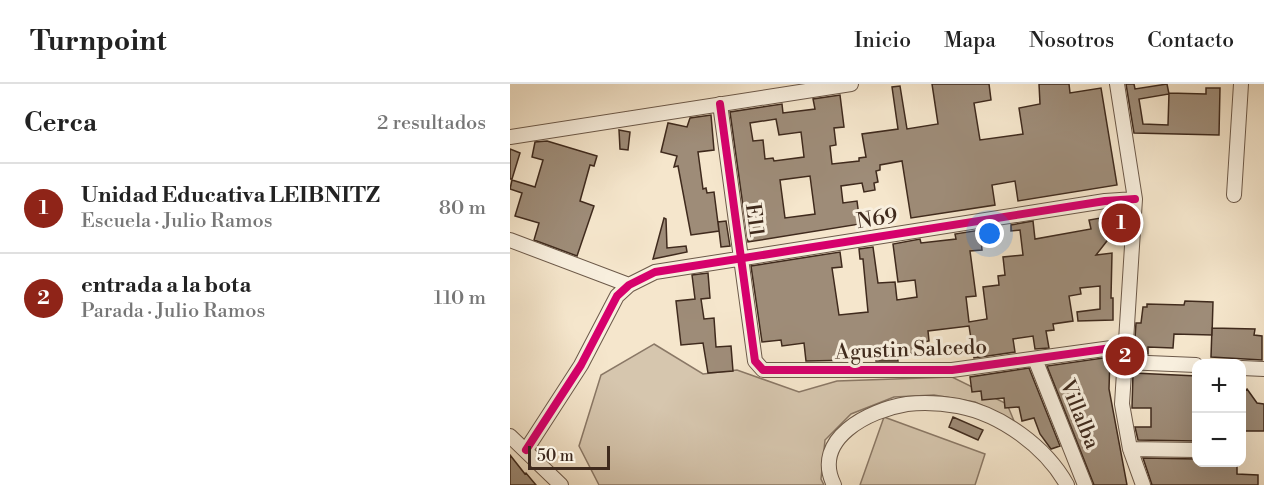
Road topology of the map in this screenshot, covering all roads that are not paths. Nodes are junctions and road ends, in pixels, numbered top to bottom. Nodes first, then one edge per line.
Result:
1 (851, 84) edge
2 (1117, 84) edge
3 (1241, 84) edge
4 (720, 104) junction
5 (510, 137) edge
6 (1234, 195) dead end
7 (1135, 198) junction
8 (510, 240) edge
9 (743, 257) junction
10 (629, 285) junction
11 (1126, 346) junction
12 (1035, 359) junction
13 (1124, 362) junction
14 (1192, 365) edge
15 (1246, 368) edge
16 (1264, 369) edge
17 (768, 371) joint
18 (510, 435) edge
19 (1130, 449) junction
20 (526, 450) junction
21 (1192, 450) edge
22 (561, 485) edge
23 (834, 485) edge
24 (1067, 485) edge
25 (1085, 485) edge
26 (1143, 485) edge

1 - 4 street
2 - 7 street
3 - 6 street
4 - 5 street
4 - 9 street, E11
7 - 9 street, N69
7 - 11 street
8 - 10 street
9 - 10 street, N69
9 - 17 street, E11
10 - 20 street
11 - 12 street, Agustin Salcedo
11 - 13 street
12 - 17 street, Agustin Salcedo
12 - 25 street, Villalba
13 - 14 street
13 - 19 street
15 - 16 street
18 - 20 street
19 - 21 street
19 - 26 street
20 - 22 street
23 - 24 street

